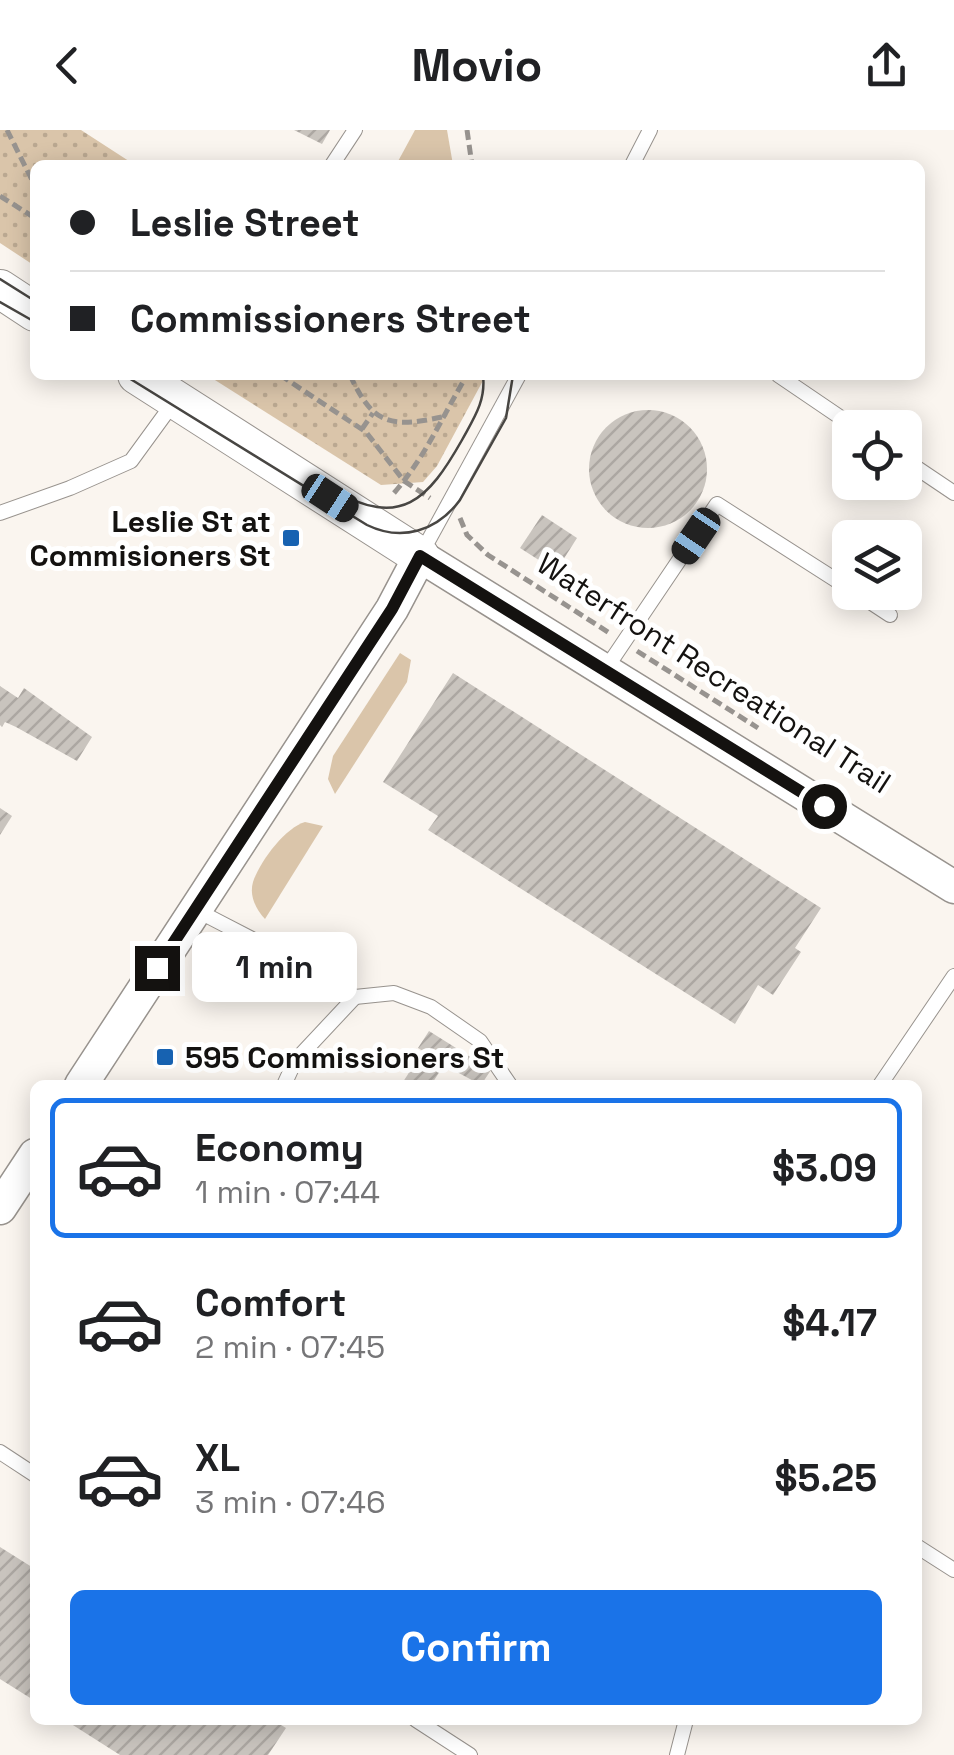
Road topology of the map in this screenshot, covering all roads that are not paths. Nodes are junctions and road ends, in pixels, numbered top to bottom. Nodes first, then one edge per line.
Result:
1 (356, 130) edge
2 (650, 130) edge
3 (335, 160) edge
4 (635, 160) edge
5 (0, 290) edge
6 (30, 309) edge
7 (145, 380) edge
8 (516, 380) edge
9 (785, 380) edge
10 (176, 399) junction
11 (832, 412) edge
12 (922, 471) edge
13 (954, 493) edge
14 (0, 513) edge
15 (420, 556) junction
16 (832, 578) edge
17 (882, 610) edge
18 (890, 615) dead end
19 (605, 670) junction
20 (954, 887) edge
21 (195, 910) junction
22 (954, 976) edge
23 (355, 997) junction
24 (83, 1080) edge
25 (286, 1080) edge
26 (507, 1080) edge
27 (883, 1080) edge
28 (30, 1163) edge
29 (0, 1208) edge
30 (0, 1452) edge
31 (30, 1472) edge
32 (922, 1550) edge
33 (954, 1570) edge
34 (424, 1725) edge
35 (685, 1725) edge
36 (470, 1755) edge
37 (677, 1755) edge

1 - 3 lane
2 - 4 lane
5 - 6 main road
7 - 10 main road
8 - 15 lane
9 - 11 lane
10 - 14 lane
10 - 15 main road
12 - 13 lane
15 - 19 street
15 - 21 street
16 - 19 lane
17 - 18 lane
19 - 20 street
21 - 23 lane
21 - 24 street
22 - 27 lane
23 - 25 lane
23 - 26 lane
28 - 29 street
30 - 31 lane
32 - 33 lane
34 - 36 lane
35 - 37 lane

